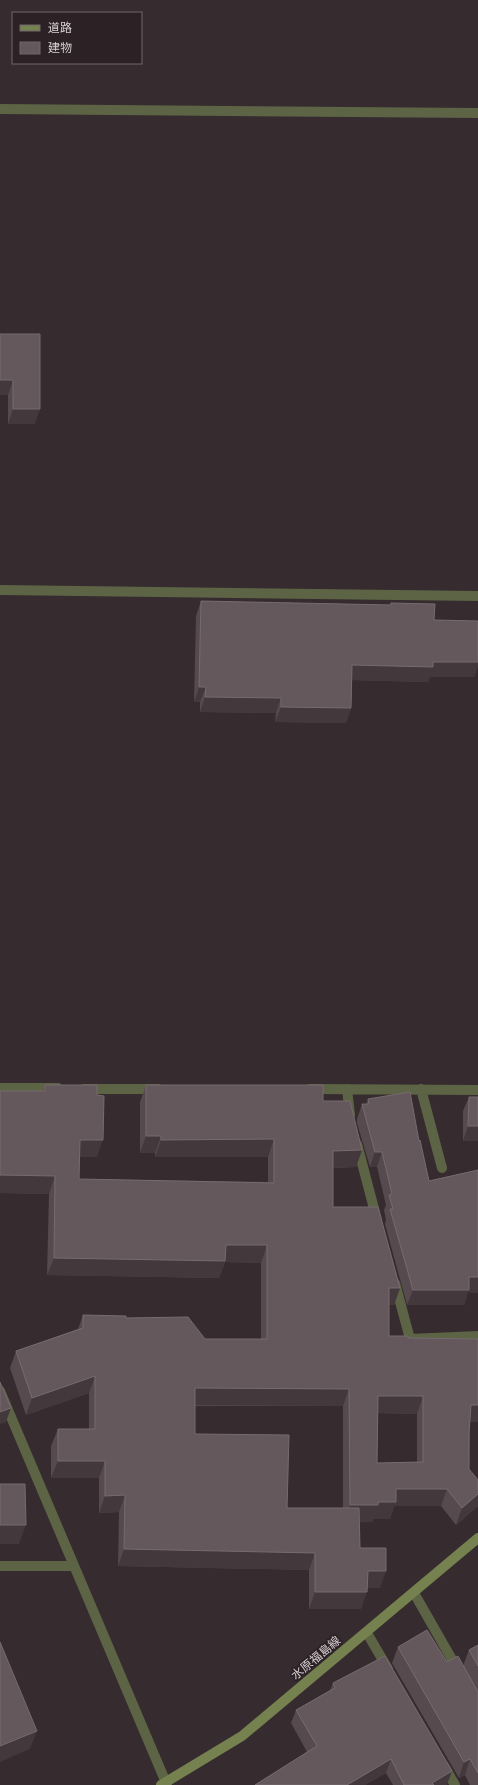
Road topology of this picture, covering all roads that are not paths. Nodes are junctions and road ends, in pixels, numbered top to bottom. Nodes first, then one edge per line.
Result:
1 (0, 109) edge
2 (478, 113) edge
3 (0, 590) edge
4 (478, 596) edge
5 (0, 1088) edge
6 (165, 1089) edge
7 (299, 1089) edge
8 (347, 1089) junction
9 (421, 1090) junction
10 (478, 1090) edge
11 (442, 1168) dead end
12 (380, 1231) edge
13 (391, 1270) edge
14 (478, 1336) edge
15 (0, 1391) edge
16 (478, 1538) edge
17 (0, 1566) edge
18 (74, 1566) junction
19 (414, 1593) junction
20 (366, 1633) junction
21 (463, 1678) edge
22 (394, 1679) edge
23 (440, 1758) edge
24 (165, 1784) edge
25 (455, 1785) edge

1 - 2 street
3 - 4 street
5 - 6 street
7 - 8 street
8 - 9 street
8 - 12 street
9 - 10 street
9 - 11 street
13 - 14 street
15 - 18 street
16 - 19 main road, 水原福島線
17 - 18 street
18 - 24 street
19 - 20 main road, 水原福島線
19 - 21 street
20 - 22 street
20 - 24 main road, 水原福島線
23 - 25 street

